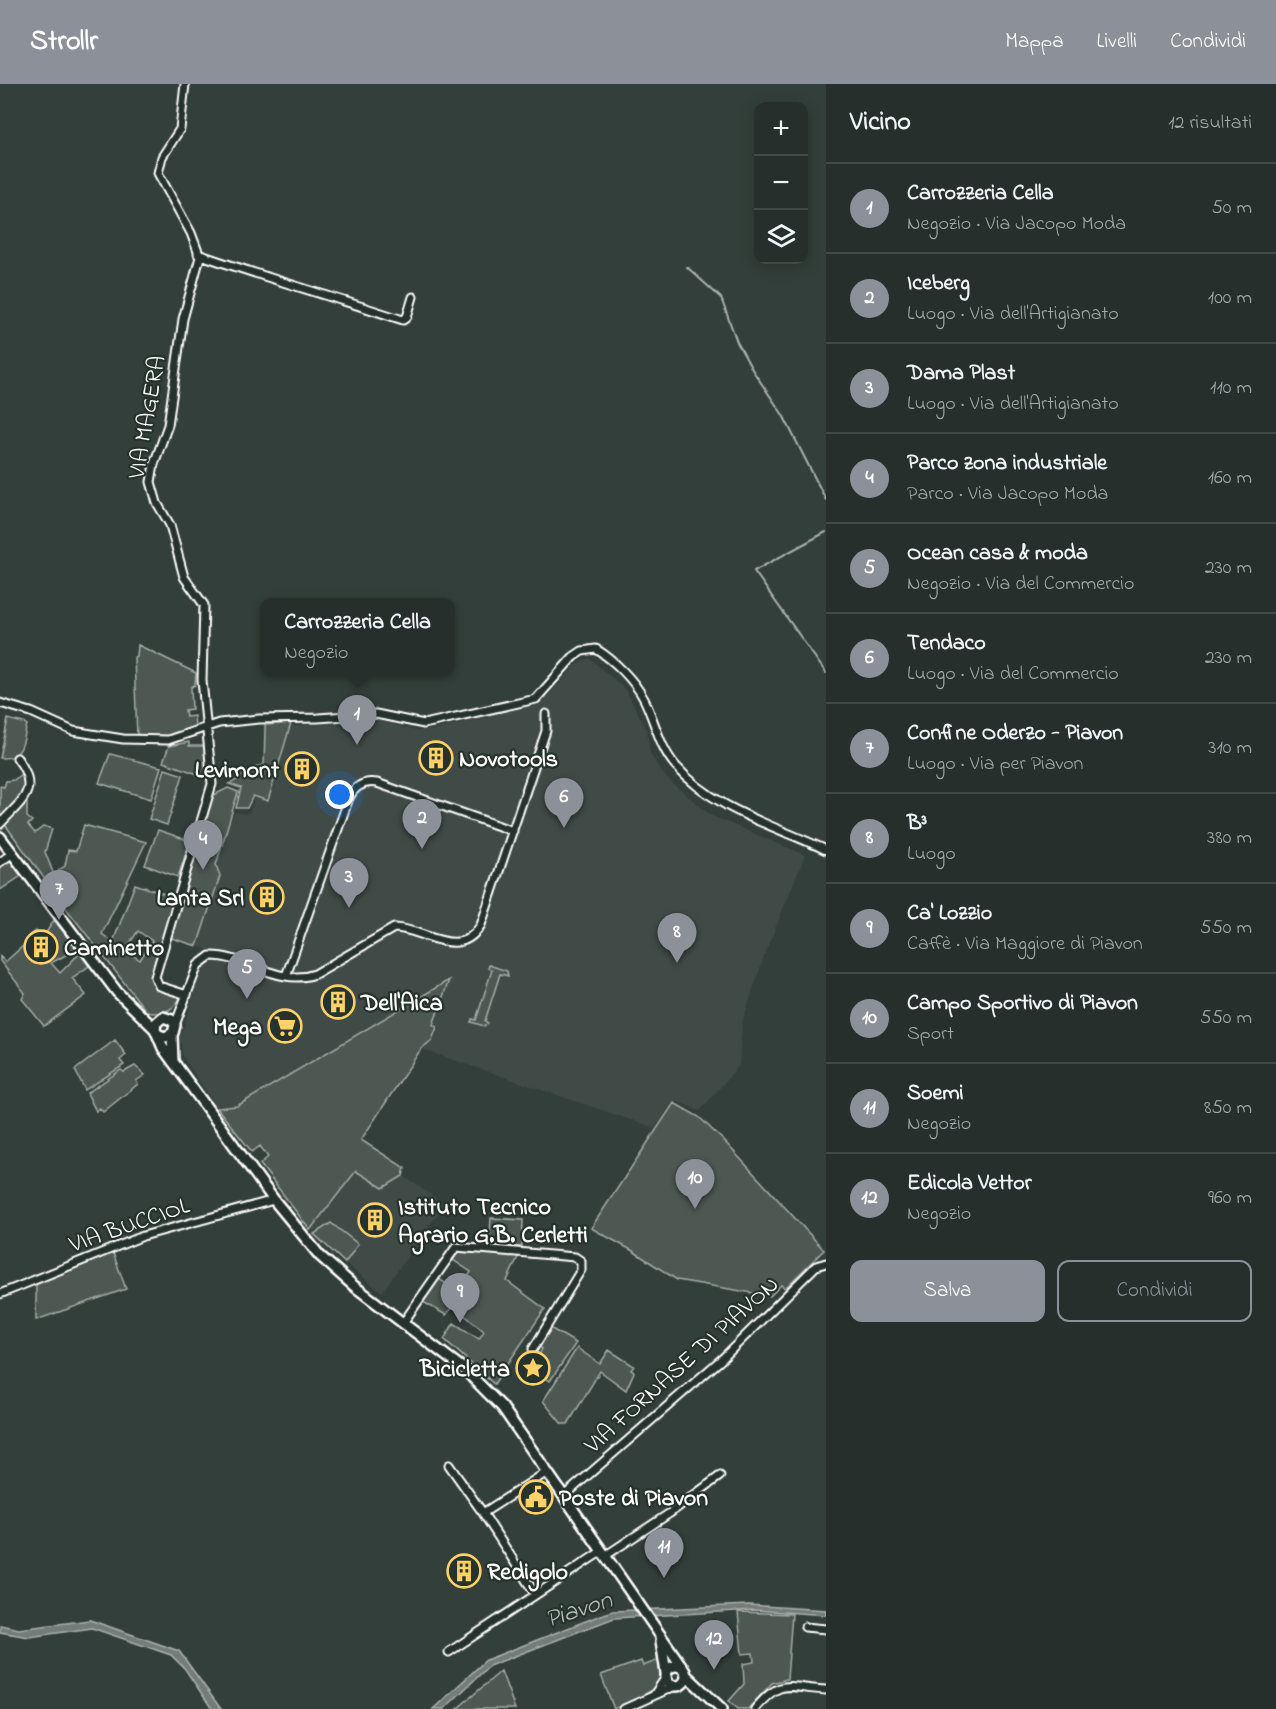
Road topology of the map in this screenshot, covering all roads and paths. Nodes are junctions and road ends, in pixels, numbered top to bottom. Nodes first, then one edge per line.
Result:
1 (185, 84) edge
2 (198, 254) junction
3 (413, 297) dead end
4 (0, 703) edge
5 (546, 714) dead end
6 (208, 726) junction
7 (17, 758) dead end
8 (0, 824) edge
9 (513, 831) junction
10 (0, 837) edge
11 (826, 850) edge
12 (13, 853) junction
13 (0, 862) edge
14 (286, 976) junction
15 (187, 994) junction
16 (183, 1004) junction
17 (159, 1026) junction
18 (173, 1030) junction
19 (173, 1062) junction
20 (274, 1200) junction
21 (826, 1263) edge
22 (0, 1294) edge
23 (403, 1323) junction
24 (533, 1349) dead end
25 (449, 1465) dead end
26 (547, 1472) junction
27 (720, 1476) dead end
28 (564, 1496) junction
29 (483, 1513) junction
30 (604, 1554) junction
31 (535, 1594) junction
32 (805, 1627) dead end
33 (826, 1629) edge
34 (656, 1630) junction
35 (449, 1652) dead end
36 (685, 1672) junction
37 (666, 1675) junction
38 (677, 1685) junction
39 (826, 1690) edge
40 (704, 1694) junction
41 (654, 1696) junction
42 (624, 1709) edge
43 (722, 1709) edge
44 (755, 1709) edge

1 - 2 street
2 - 3 street
2 - 6 street, VIA MAGERA
4 - 6 street
5 - 9 street
6 - 11 street
6 - 15 street, VIA MAGERA
7 - 8 street
9 - 14 street
9 - 14 street
10 - 12 main road
12 - 13 street
12 - 17 main road
14 - 15 street
15 - 16 street
16 - 17 street
16 - 18 street
17 - 18 main road
17 - 18 main road
17 - 19 main road
18 - 19 main road
19 - 20 main road
20 - 22 street, VIA BUCCIOL
20 - 23 main road
21 - 28 street, VIA FORNASE DI PIAVON
23 - 24 street
23 - 26 main road
25 - 29 street
26 - 28 main road
26 - 29 street
27 - 30 street
28 - 30 main road
29 - 31 street
30 - 31 street
30 - 34 main road
31 - 35 street
32 - 33 street
34 - 36 main road
34 - 37 main road
36 - 37 main road
36 - 38 main road
36 - 40 main road
37 - 38 main road
37 - 41 street
38 - 40 main road
38 - 41 street
39 - 44 street
40 - 43 main road
41 - 42 street

